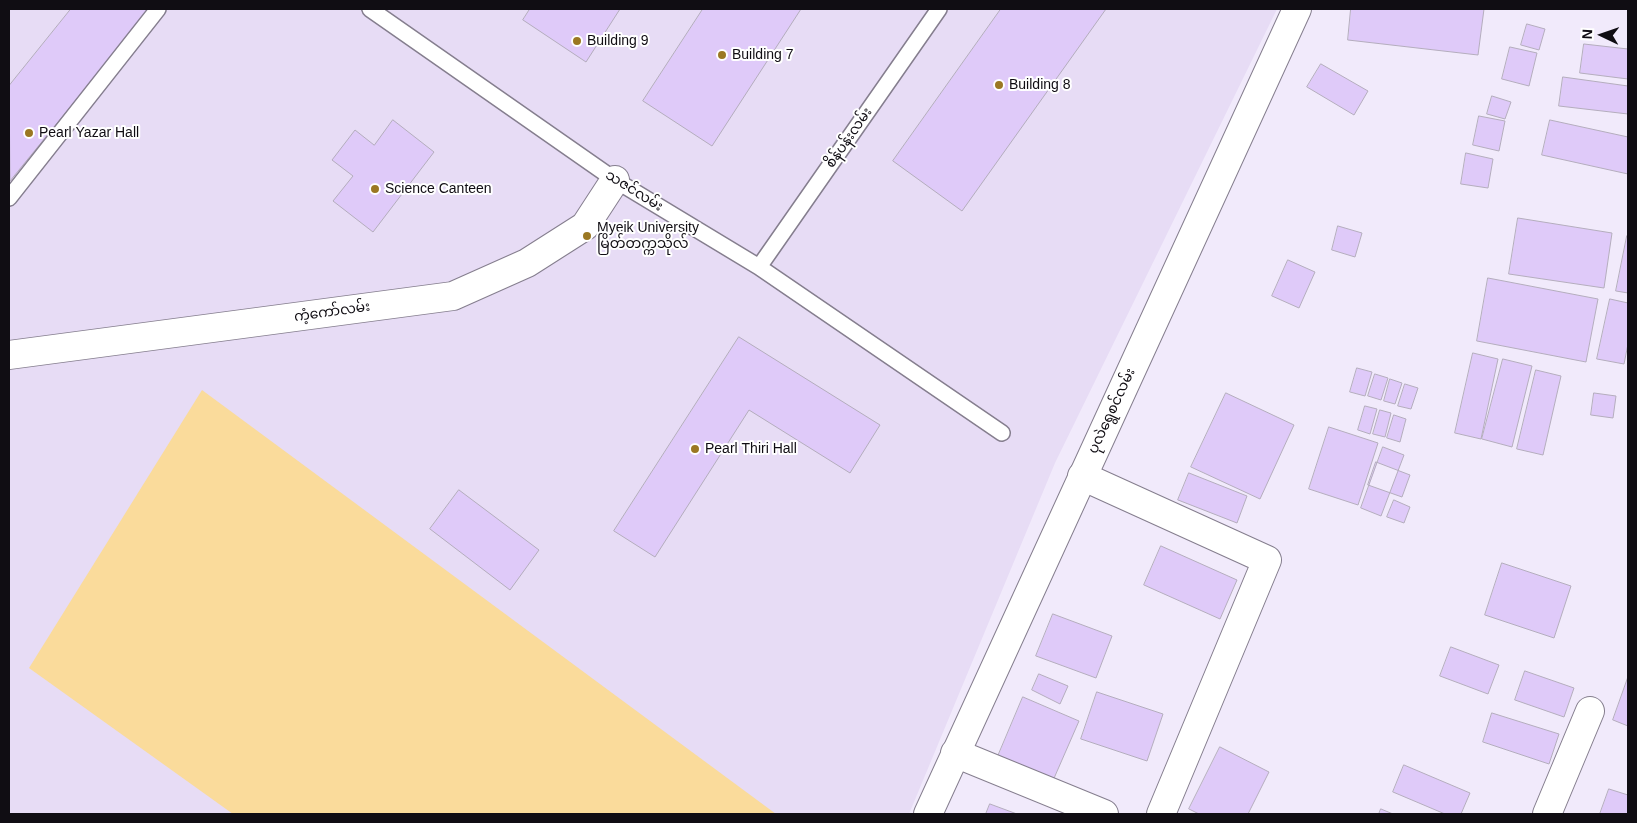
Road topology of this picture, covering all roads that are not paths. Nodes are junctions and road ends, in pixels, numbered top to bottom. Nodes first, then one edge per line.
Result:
1 (158, 9) edge
2 (370, 9) edge
3 (939, 9) edge
4 (1297, 9) edge
5 (615, 180) junction
6 (9, 198) edge
7 (759, 267) junction
8 (9, 355) edge
9 (1002, 433) dead end
10 (1082, 476) junction
11 (1590, 711) dead end
12 (955, 752) junction
13 (928, 814) edge
14 (1104, 814) edge
15 (1161, 814) edge
16 (1547, 814) edge

1 - 6 lane
2 - 5 lane, သဇင်လမ်း
3 - 7 lane, စိန်ပန်းလမ်း
4 - 10 street, ပုလဲရွေစင်လမ်း
5 - 7 lane, သဇင်လမ်း
5 - 8 street, ကံ့ကော်လမ်း
7 - 9 lane, သဇင်လမ်း
10 - 12 street, ပုလဲရွေစင်လမ်း
10 - 15 street
11 - 16 street
12 - 13 street, ပုလဲရွေစင်လမ်း
12 - 14 street

